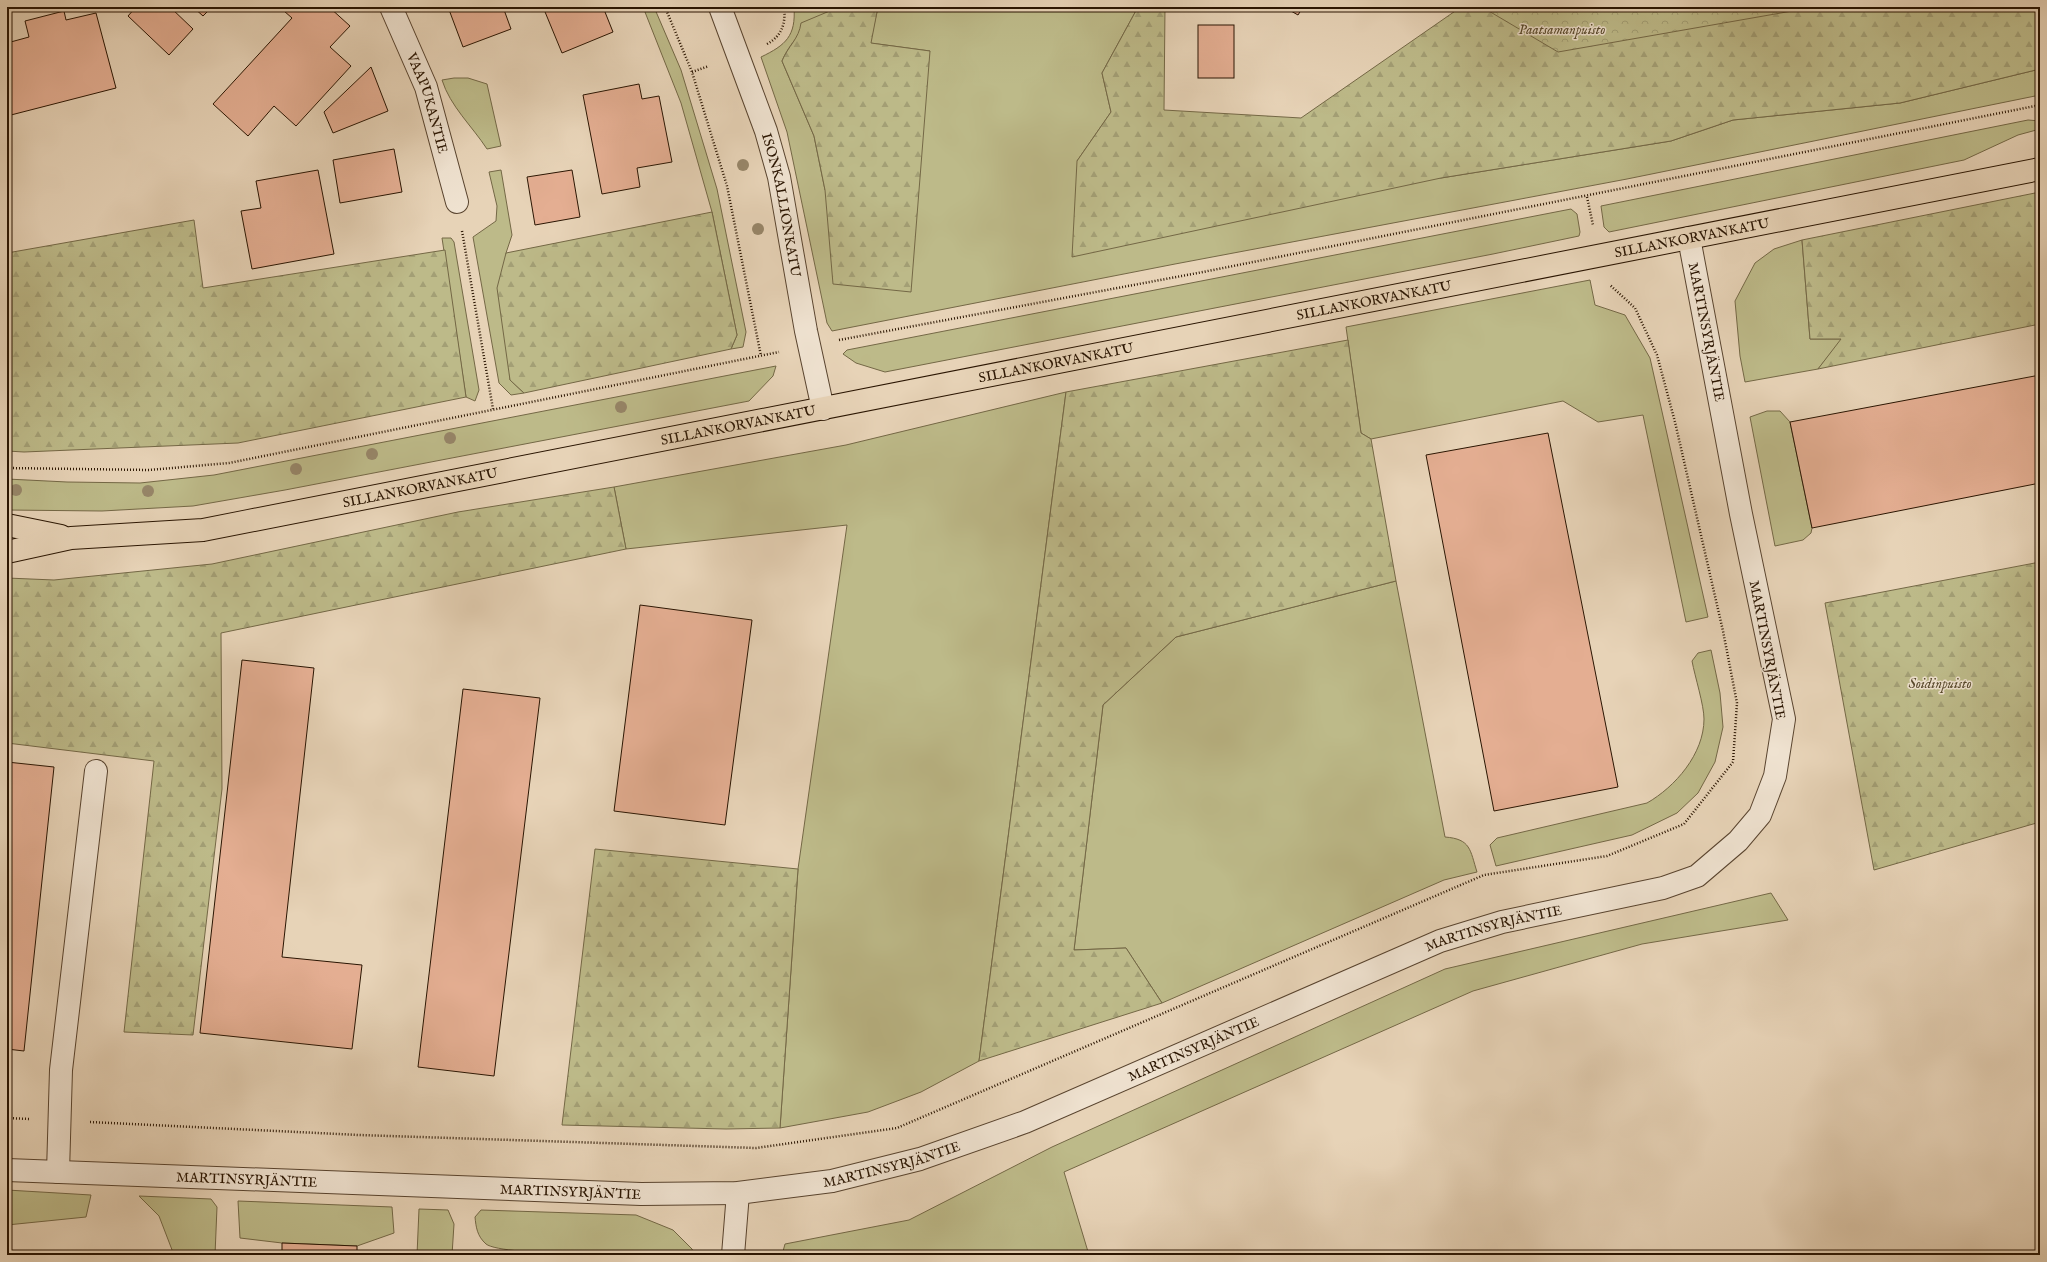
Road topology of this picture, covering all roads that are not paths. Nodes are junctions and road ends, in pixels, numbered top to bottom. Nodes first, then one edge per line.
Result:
1 (391, 7) edge
2 (720, 7) edge
3 (2040, 169) edge
4 (457, 202) road end
5 (1689, 238) junction
6 (823, 409) junction
7 (7, 525) edge
8 (70, 538) junction
9 (7, 552) edge
10 (96, 771) dead end
11 (7, 1170) edge
12 (58, 1172) junction
13 (738, 1193) junction
14 (733, 1255) edge

1 - 4 street, VAAPUKANTIE
2 - 6 street, ISONKALLIONKATU
3 - 5 main road, SILLANKORVANKATU
5 - 6 main road, SILLANKORVANKATU
5 - 13 street, MARTINSYRJÄNTIE
6 - 8 main road, SILLANKORVANKATU
7 - 8 main road, SILLANKORVANKATU
8 - 9 main road, SILLANKORVANKATU
10 - 12 street
11 - 12 street, MARTINSYRJÄNTIE
12 - 13 street, MARTINSYRJÄNTIE
13 - 14 street

